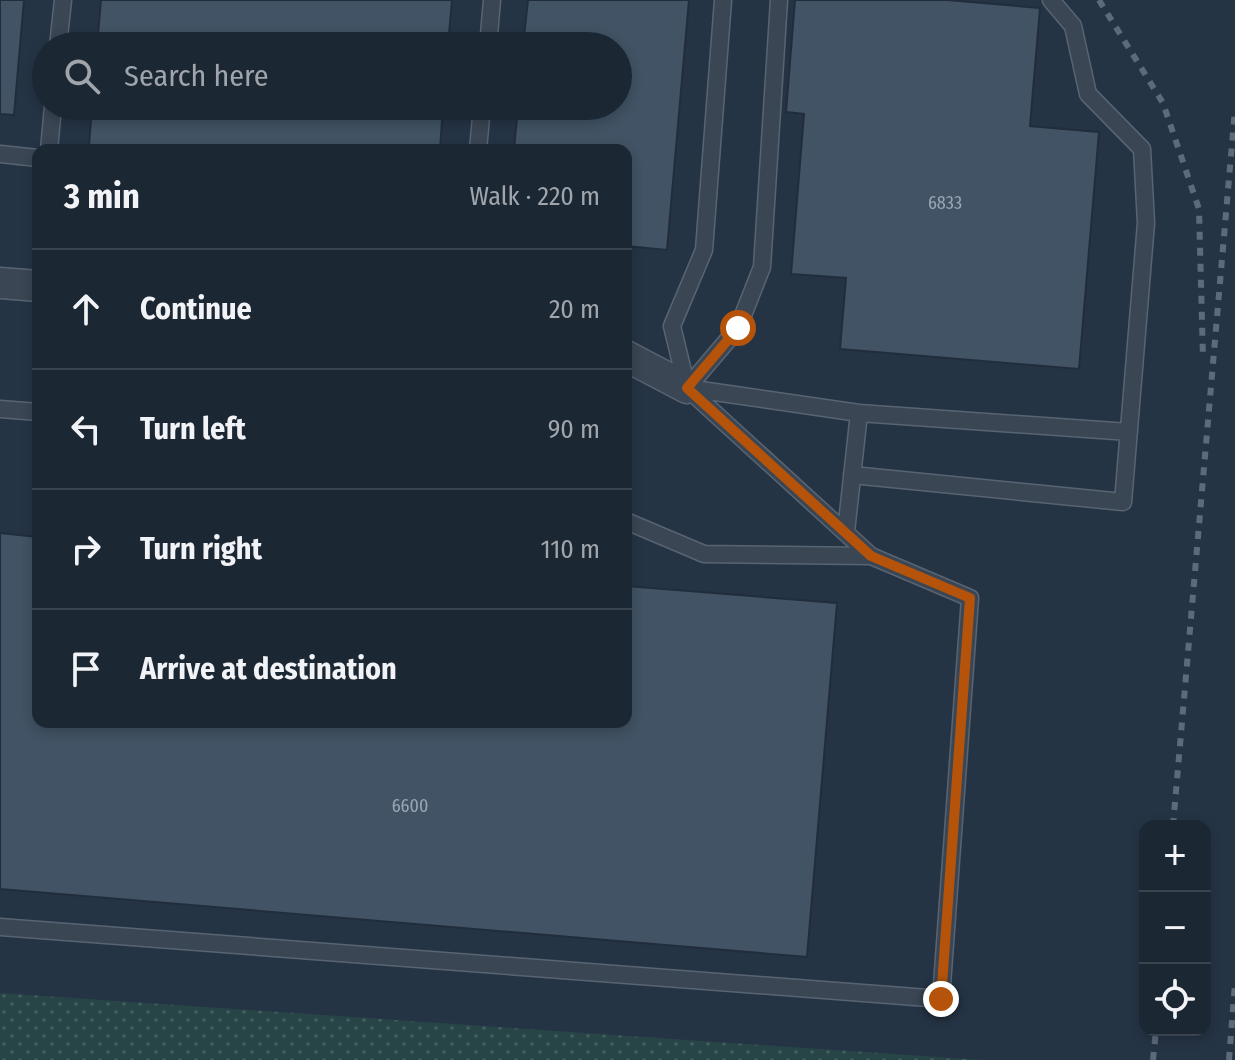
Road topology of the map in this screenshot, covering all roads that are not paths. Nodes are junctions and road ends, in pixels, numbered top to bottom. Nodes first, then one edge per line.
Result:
1 (63, 0) edge
2 (492, 0) edge
3 (723, 0) edge
4 (779, 0) edge
5 (1051, 0) edge
6 (60, 32) edge
7 (489, 32) edge
8 (52, 120) edge
9 (481, 120) edge
10 (50, 144) edge
11 (479, 144) edge
12 (0, 154) edge
13 (32, 157) edge
14 (32, 280) edge
15 (0, 283) edge
16 (632, 359) edge
17 (687, 388) junction
18 (0, 409) edge
19 (32, 412) edge
20 (859, 413) junction
21 (1129, 432) junction
22 (852, 475) junction
23 (632, 524) edge
24 (846, 532) junction
25 (871, 556) junction
26 (0, 927) edge

1 - 6 lane
2 - 7 lane
3 - 17 lane
4 - 17 lane
5 - 21 lane
8 - 10 lane
9 - 11 lane
12 - 13 lane
14 - 15 street
16 - 17 street
17 - 20 lane
17 - 24 lane
18 - 19 lane
20 - 21 lane
20 - 22 lane
21 - 22 lane
22 - 24 lane
23 - 25 lane
24 - 25 lane
25 - 26 lane

